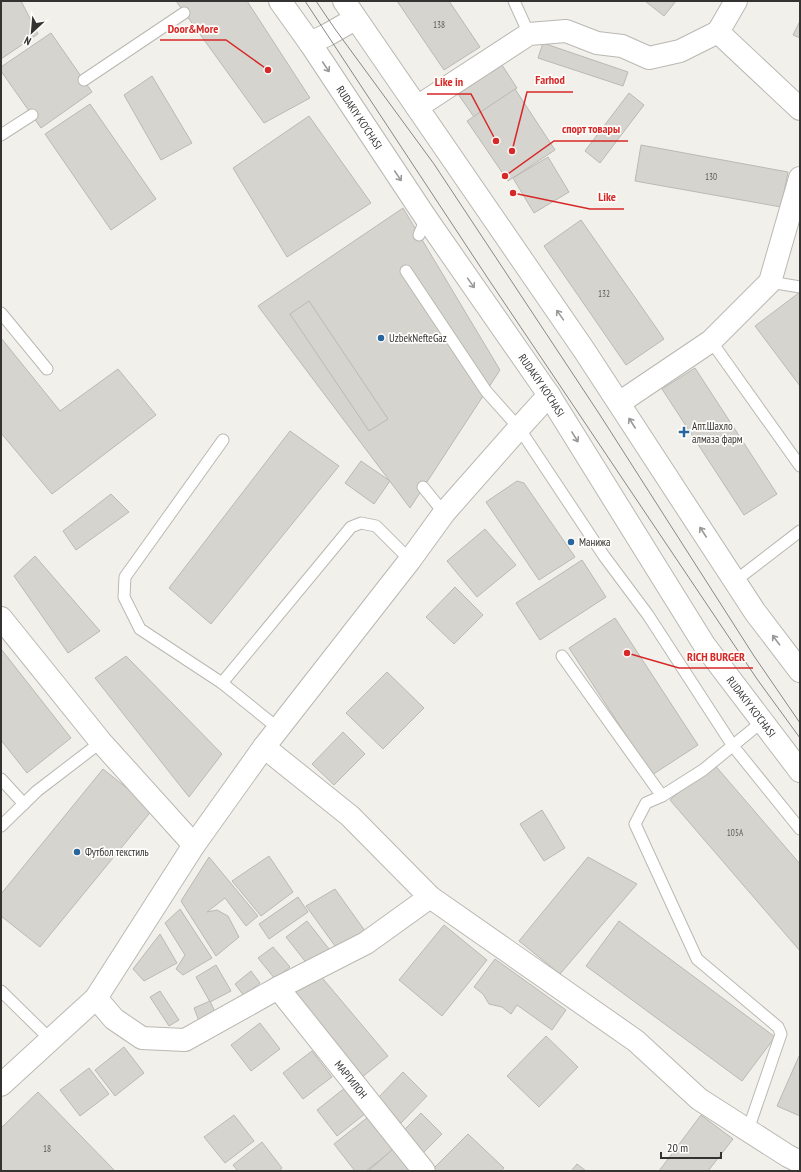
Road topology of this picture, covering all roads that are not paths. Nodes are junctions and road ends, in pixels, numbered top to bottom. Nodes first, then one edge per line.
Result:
1 (280, 1) edge
2 (514, 1) edge
3 (736, 1) edge
4 (349, 10) edge
5 (184, 13) dead end
6 (718, 32) junction
7 (529, 34) junction
8 (310, 43) junction
9 (84, 80) dead end
10 (417, 107) junction
11 (800, 109) edge
12 (32, 115) dead end
13 (1, 135) edge
14 (800, 178) edge
15 (406, 271) dead end
16 (770, 282) junction
17 (800, 287) edge
18 (1, 313) edge
19 (711, 341) junction
20 (47, 369) dead end
21 (549, 396) junction
22 (619, 403) junction
23 (519, 428) junction
24 (223, 440) dead end
25 (800, 466) edge
26 (424, 487) dead end
27 (444, 513) junction
28 (800, 531) edge
29 (410, 560) junction
30 (736, 581) junction
31 (1, 618) edge
32 (562, 656) dead end
33 (800, 671) edge
34 (222, 683) junction
35 (763, 721) junction
36 (279, 729) junction
37 (101, 742) junction
38 (732, 746) junction
39 (264, 747) junction
40 (800, 771) edge
41 (1, 779) edge
42 (662, 796) junction
43 (24, 804) junction
44 (1, 826) edge
45 (800, 829) edge
46 (194, 845) junction
47 (430, 896) junction
48 (278, 988) junction
49 (1, 991) edge
50 (96, 998) junction
51 (50, 1039) junction
52 (1, 1085) edge
53 (748, 1130) junction
54 (800, 1162) edge
55 (424, 1171) edge

1 - 8 street, RUDAKIY KO'CHASI
2 - 7 lane
3 - 6 street
4 - 8 street
4 - 10 street
5 - 9 lane
6 - 7 street
6 - 11 street
7 - 10 street
8 -> 21 street, RUDAKIY KO'CHASI
22 -> 10 street
12 - 13 lane
14 - 16 street
15 - 23 lane
16 - 17 lane
16 - 19 street
18 - 20 lane
19 - 22 street
19 - 25 lane
21 - 23 street
21 -> 35 street, RUDAKIY KO'CHASI
30 -> 22 street
23 - 27 street
23 - 38 lane
24 - 34 lane
26 - 27 lane
27 - 29 street
28 - 30 lane
29 - 34 lane
29 - 36 street
33 -> 30 street
31 - 37 street
32 - 42 lane
34 - 36 lane
35 - 38 lane
35 - 40 street, RUDAKIY KO'CHASI
36 - 39 street
37 - 43 lane
37 - 46 street
38 - 42 lane
38 - 45 lane
39 - 46 street
39 - 47 street
41 - 43 lane
42 - 53 lane
43 - 44 lane
46 - 50 street
47 - 48 street
47 - 53 street
48 - 50 street
48 - 55 street, МАРГИЛОН
49 - 51 lane
50 - 51 street
51 - 52 street
53 - 54 street

